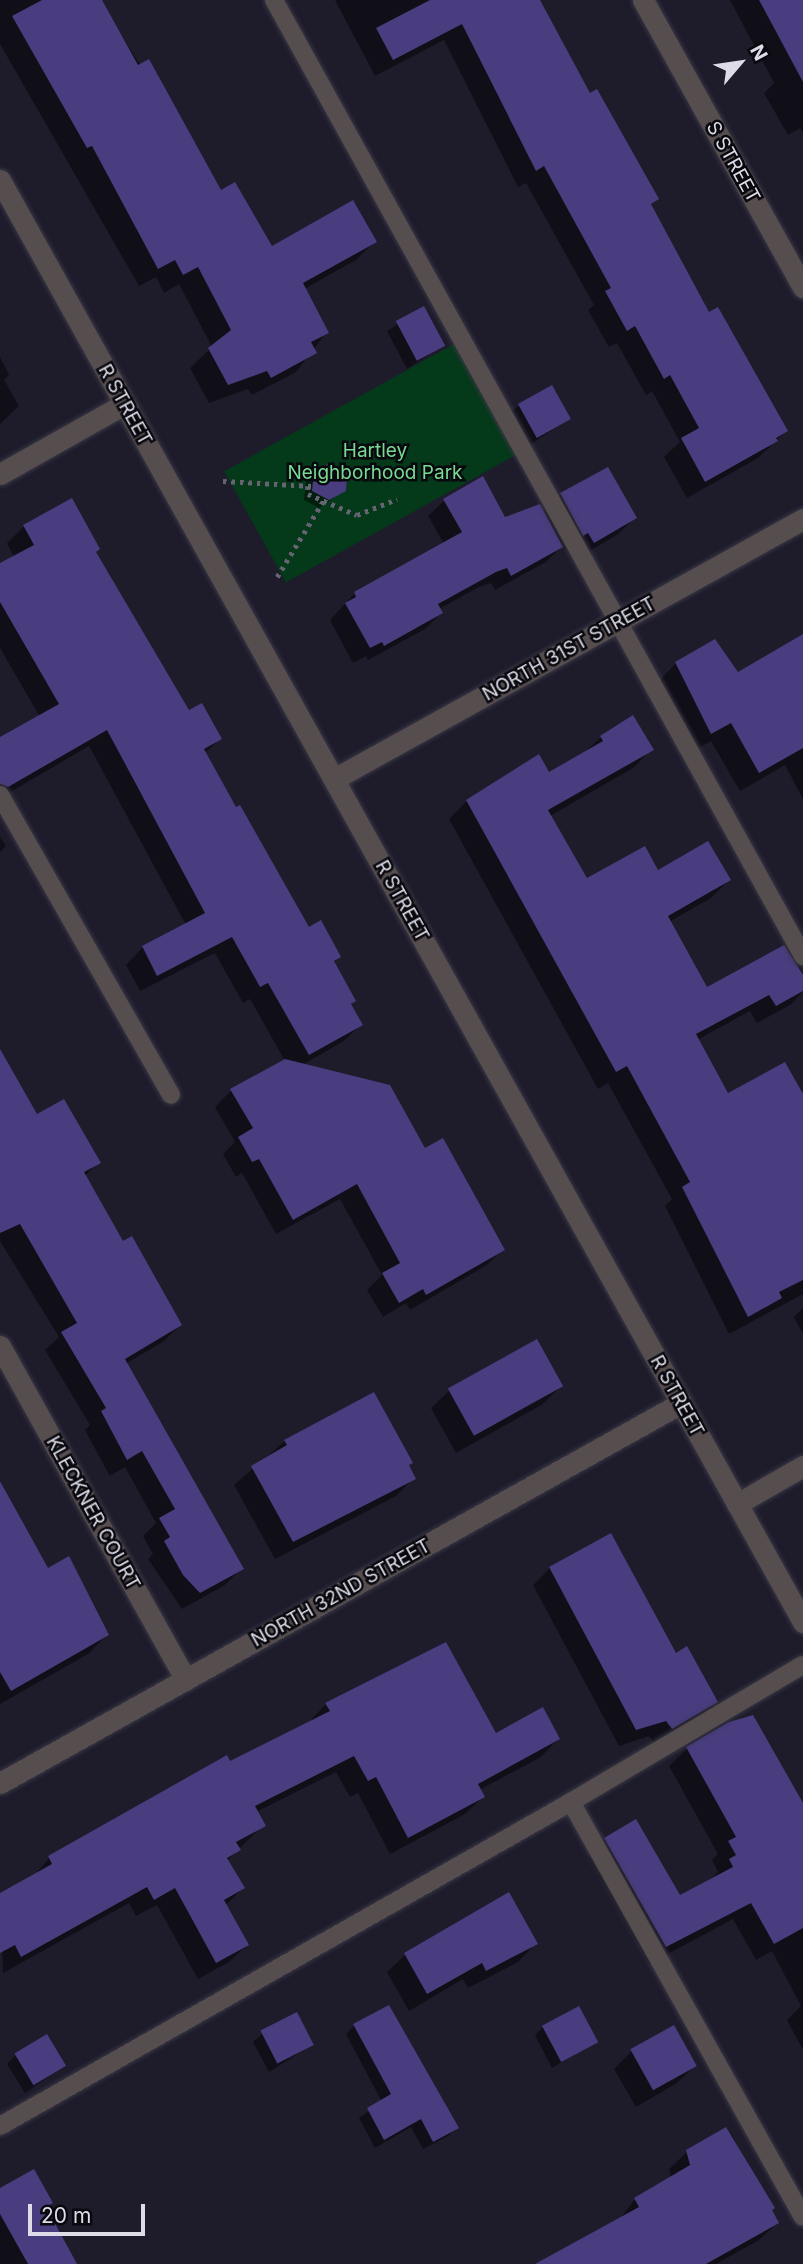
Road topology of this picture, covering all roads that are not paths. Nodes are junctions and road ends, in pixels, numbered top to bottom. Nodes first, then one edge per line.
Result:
1 (274, 0) edge
2 (643, 0) edge
3 (0, 180) edge
4 (803, 287) edge
5 (124, 404) junction
6 (0, 474) edge
7 (803, 519) edge
8 (617, 622) junction
9 (334, 779) junction
10 (0, 794) edge
11 (803, 956) edge
12 (171, 1095) dead end
13 (0, 1346) edge
14 (681, 1404) junction
15 (803, 1466) edge
16 (737, 1504) junction
17 (803, 1622) edge
18 (803, 1665) edge
19 (186, 1680) junction
20 (0, 1783) edge
21 (571, 1802) junction
22 (0, 2126) edge
23 (803, 2217) edge

1 - 8 lane
2 - 4 street, S STREET
3 - 5 street, R STREET
5 - 6 street
5 - 9 street, R STREET
7 - 8 street, NORTH 31ST STREET
8 - 9 street, NORTH 31ST STREET
8 - 11 lane
9 - 14 street, R STREET
10 - 12 lane
13 - 19 street, KLECKNER COURT
14 - 16 street, R STREET
14 - 19 street, NORTH 32ND STREET
15 - 16 street
16 - 17 street, R STREET
18 - 21 lane
19 - 20 street, NORTH 32ND STREET
21 - 22 lane
21 - 23 lane

